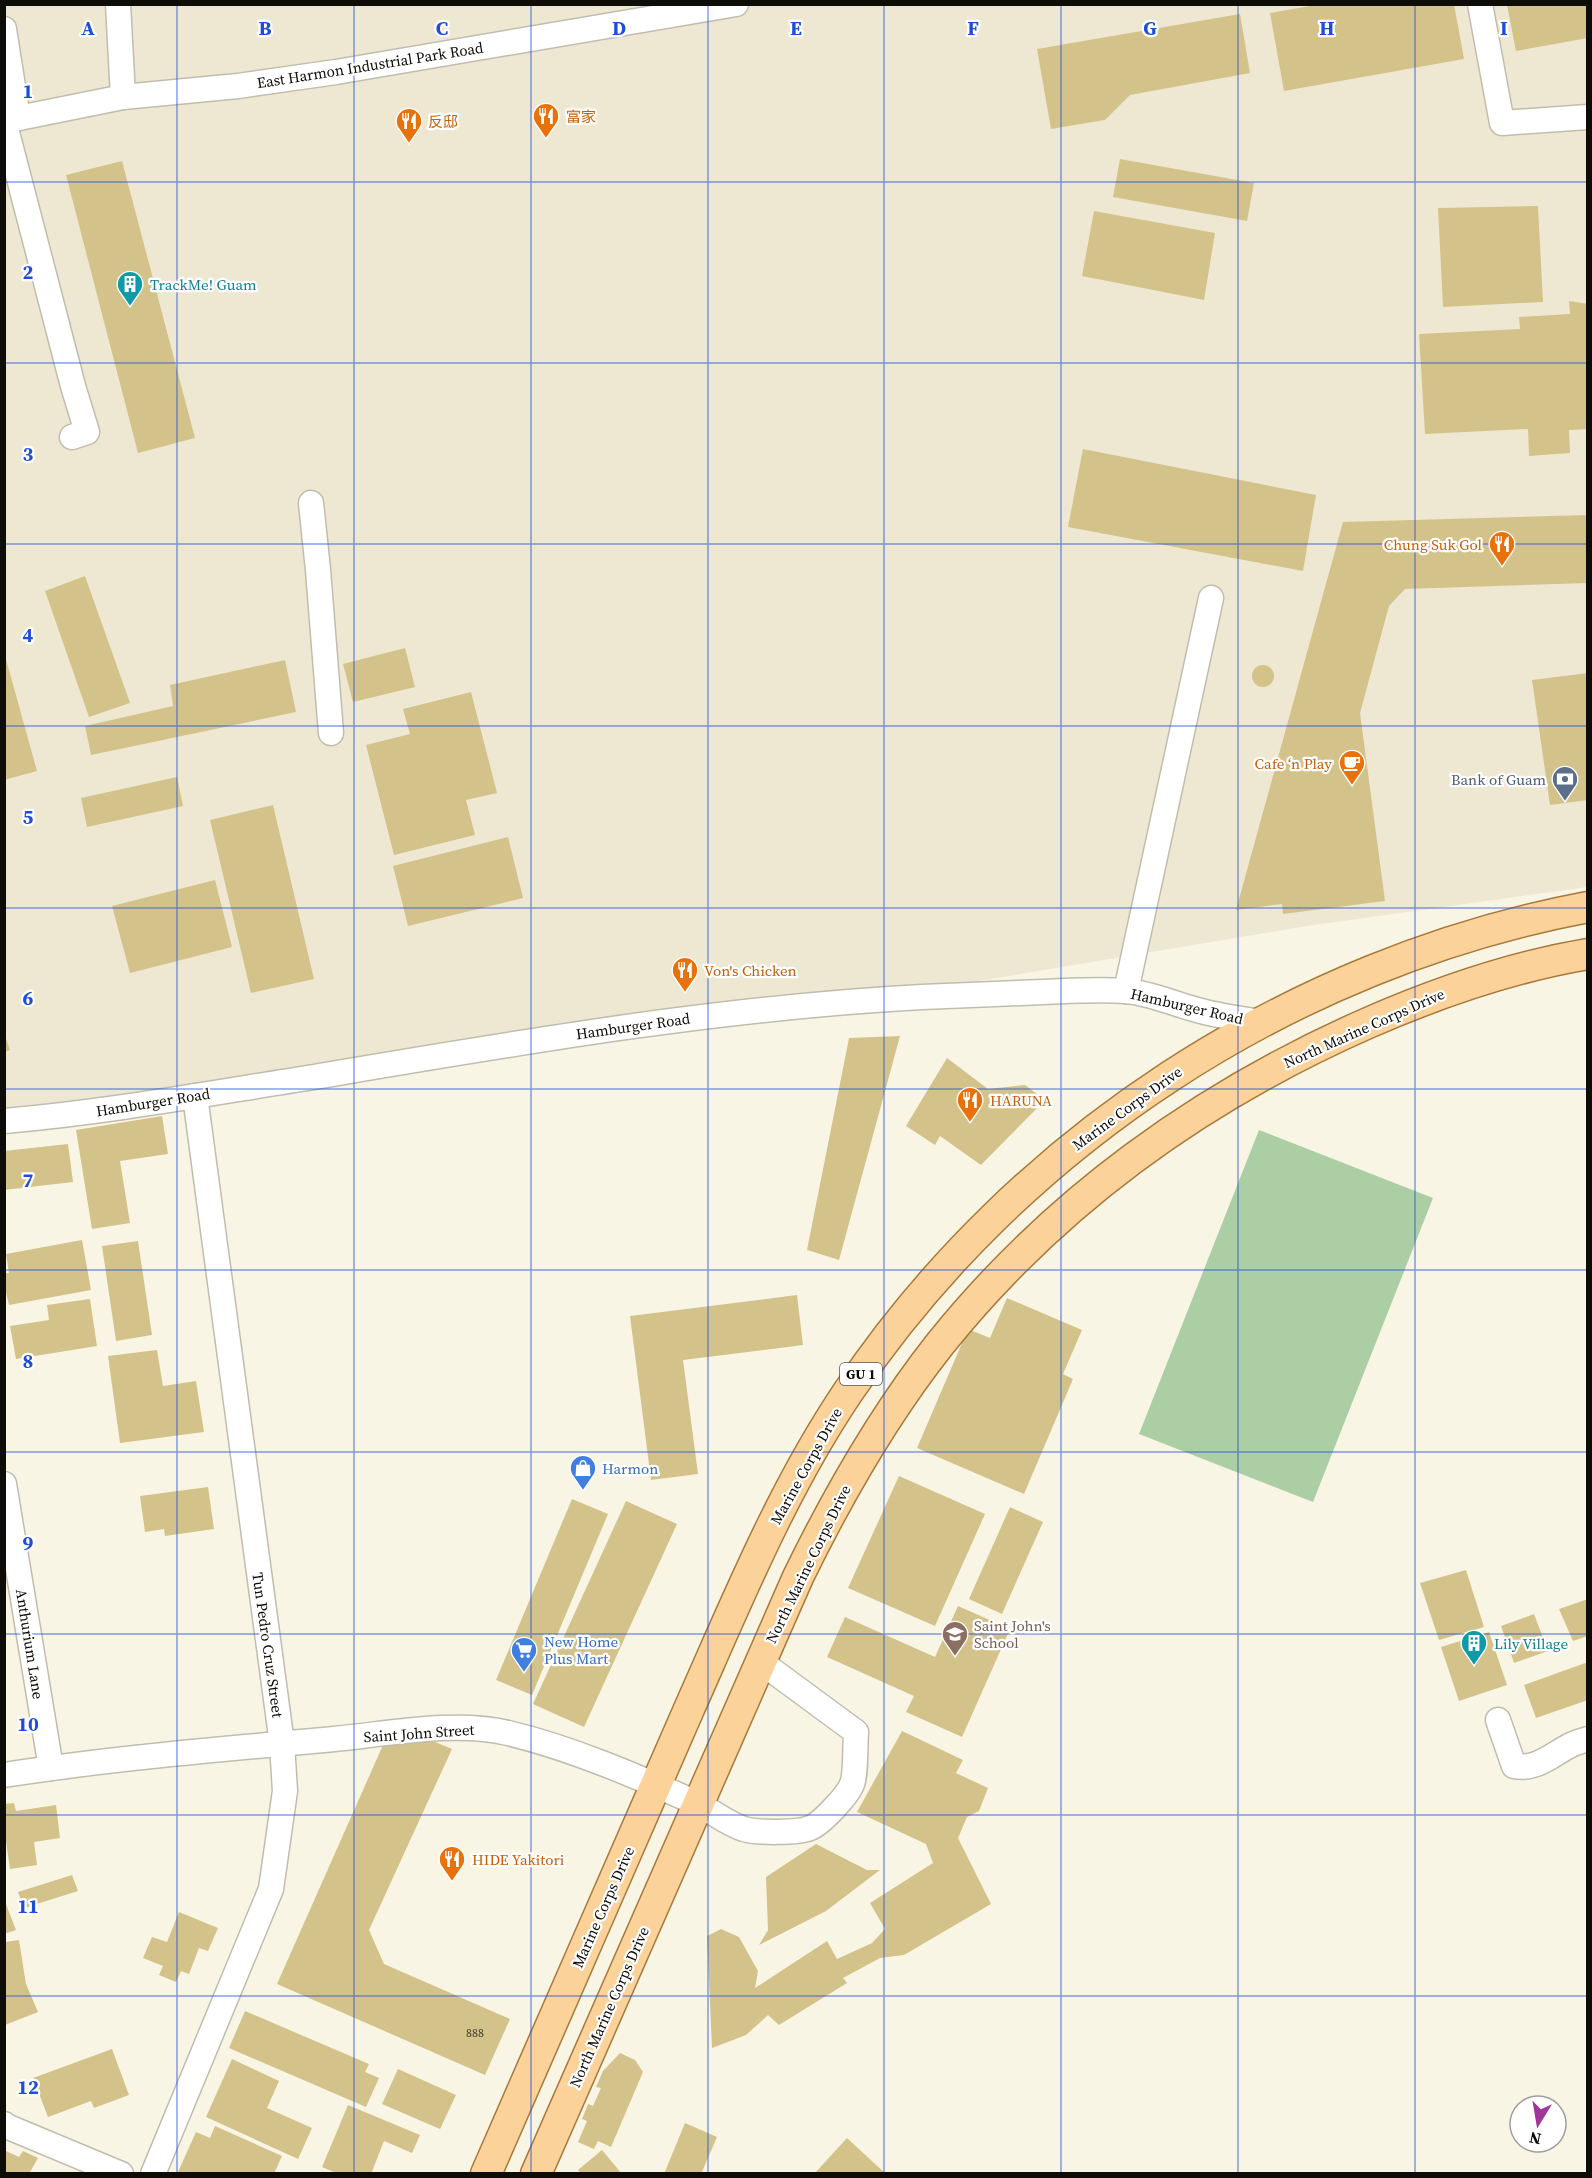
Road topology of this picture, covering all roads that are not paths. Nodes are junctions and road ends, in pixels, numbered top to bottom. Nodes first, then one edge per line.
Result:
1 (118, 4) edge
2 (736, 4) edge
3 (1480, 4) edge
4 (4, 29) edge
5 (123, 97) junction
6 (1587, 117) edge
7 (8, 120) edge
8 (72, 437) dead end
9 (311, 503) dead end
10 (1211, 597) dead end
11 (331, 733) dead end
12 (1587, 907) edge
13 (1587, 954) edge
14 (1126, 991) junction
15 (1263, 1022) junction
16 (195, 1096) junction
17 (4, 1121) edge
18 (4, 1484) edge
19 (761, 1662) junction
20 (1497, 1720) dead end
21 (1587, 1739) edge
22 (282, 1744) junction
23 (51, 1768) junction
24 (4, 1775) edge
25 (656, 1785) junction
26 (698, 1804) junction
27 (4, 2124) edge
28 (121, 2174) edge
29 (153, 2174) edge
30 (486, 2174) edge
31 (536, 2174) edge

1 - 5 street
2 - 5 street, East Harmon Industrial Park Road
3 - 6 street
4 - 7 street
5 - 7 street, East Harmon Industrial Park Road
7 - 8 street
9 - 11 street
10 - 14 street
12 - 15 main road, Marine Corps Drive / GU 1
13 - 19 main road, North Marine Corps Drive
14 - 15 street, Hamburger Road
14 - 16 street, Hamburger Road
15 - 25 main road, Marine Corps Drive / GU 1
16 - 17 street, Hamburger Road
16 - 22 street, Tun Pedro Cruz Street
18 - 23 street, Anthurium Lane
19 - 26 main road, North Marine Corps Drive
19 - 26 street, Saint John Street
20 - 21 street
22 - 23 street, Saint John Street
22 - 25 street, Saint John Street
22 - 29 street, Tun Pedro Cruz Street
23 - 24 street, Saint John Street
25 - 26 street, Saint John Street
25 - 30 main road, Marine Corps Drive / GU 1
26 - 31 main road, North Marine Corps Drive
27 - 28 street

